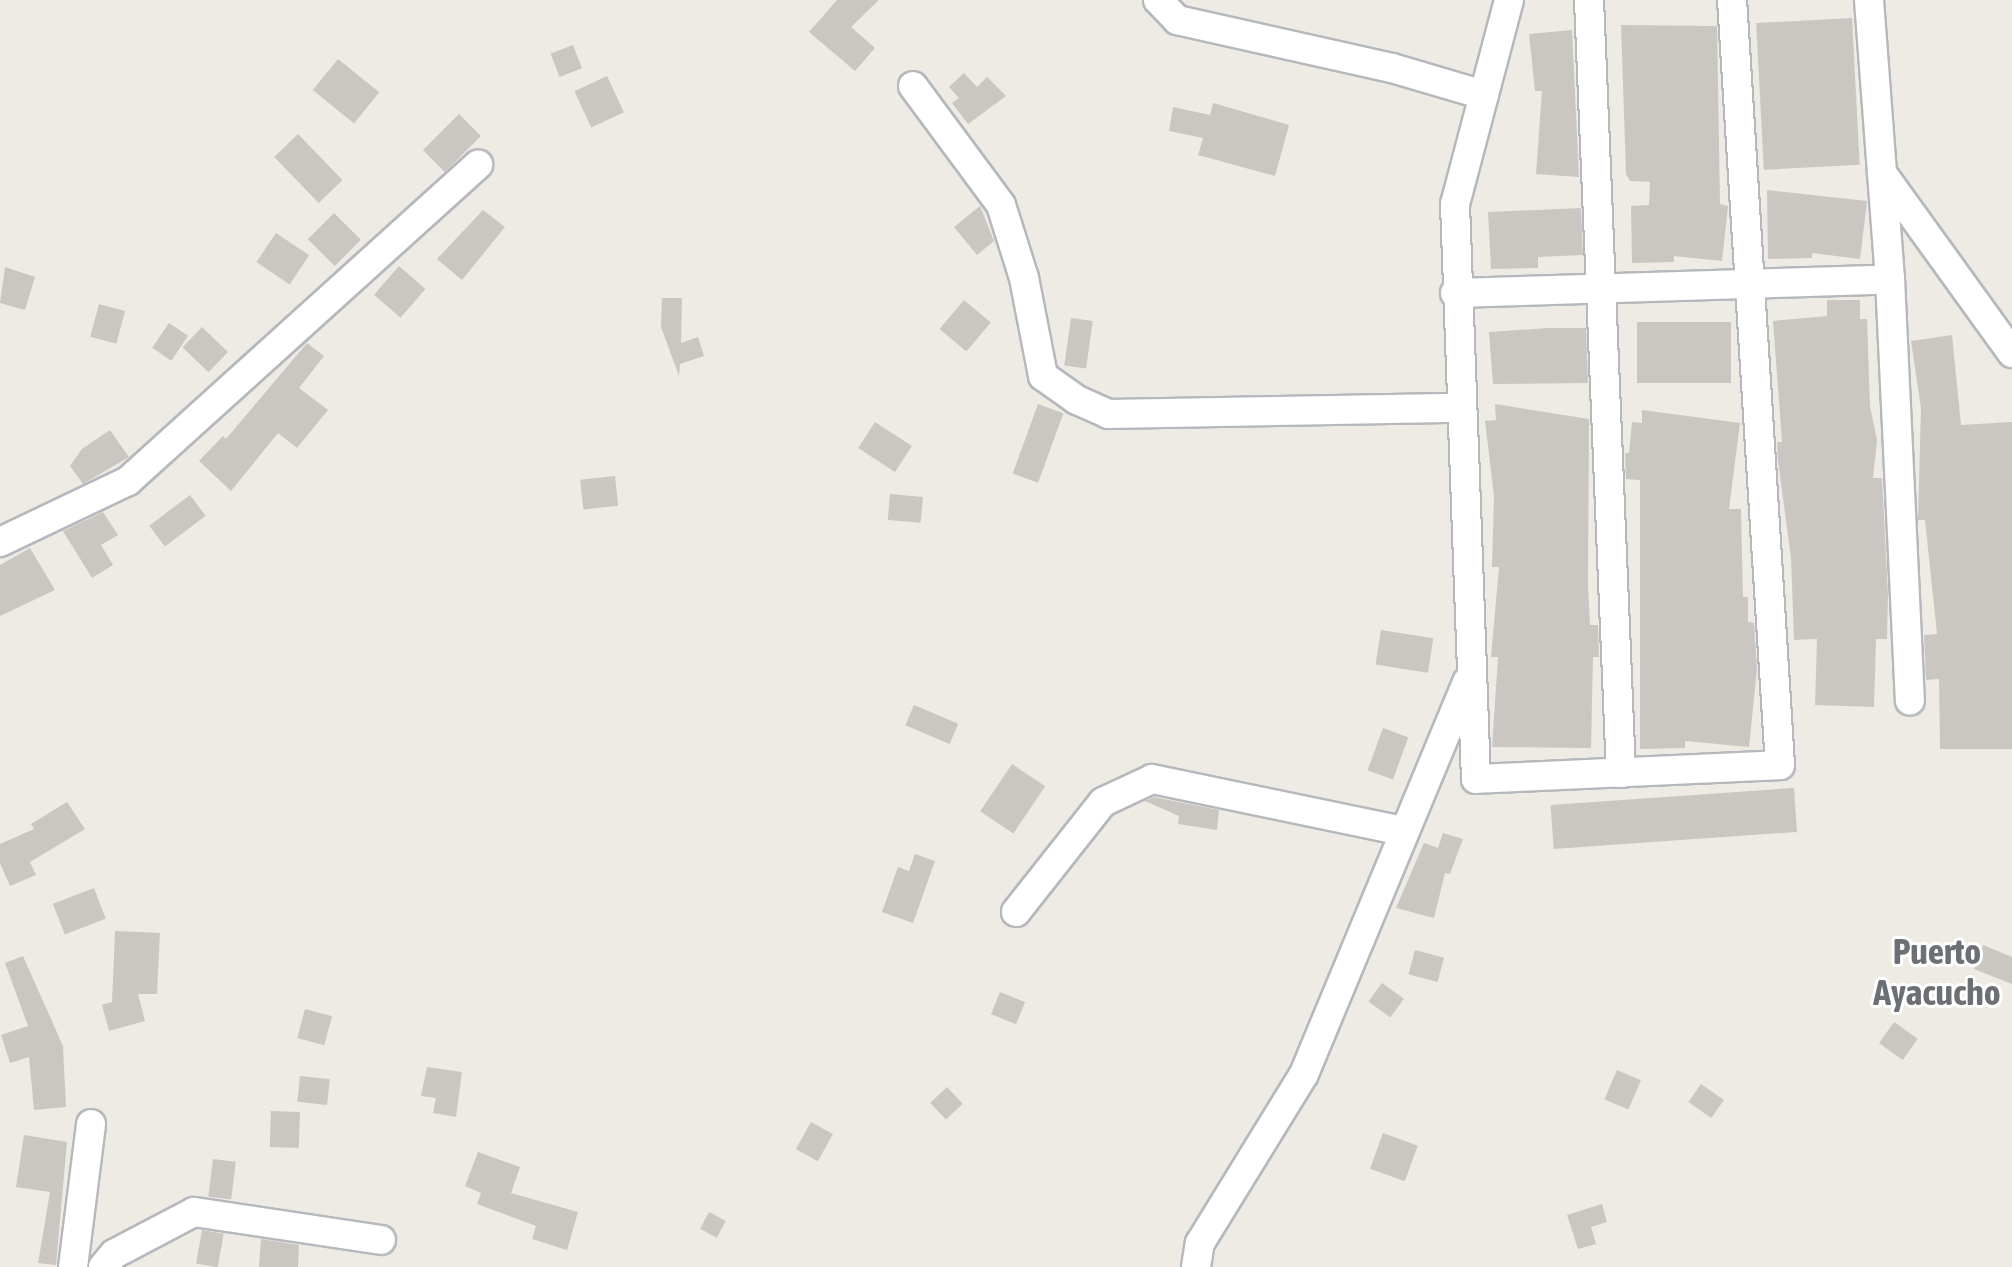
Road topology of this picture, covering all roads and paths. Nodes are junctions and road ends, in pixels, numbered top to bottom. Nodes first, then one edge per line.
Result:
1 (1158, 0) edge
2 (1509, 0) edge
3 (1589, 0) edge
4 (1732, 0) edge
5 (1869, 0) edge
6 (913, 86) dead end
7 (1484, 95) junction
8 (478, 165) dead end
9 (1881, 172) junction
10 (1890, 279) junction
11 (1749, 286) junction
12 (1600, 288) junction
13 (1455, 293) junction
14 (2012, 353) edge
15 (1460, 408) junction
16 (0, 542) edge
17 (1470, 678) junction
18 (1910, 701) dead end
19 (1621, 773) junction
20 (1404, 831) junction
21 (1016, 912) dead end
22 (91, 1124) dead end
23 (381, 1240) dead end
24 (73, 1267) edge
25 (103, 1267) edge
26 (1196, 1267) edge

1 - 7 street
2 - 7 street
3 - 12 street
4 - 11 street
5 - 9 street
6 - 15 street
7 - 13 street
8 - 16 street
9 - 10 street
9 - 14 street
10 - 11 street
10 - 18 street
11 - 12 street
11 - 19 street
12 - 13 street
12 - 19 street
13 - 15 street
15 - 17 street
17 - 19 street
17 - 20 street
20 - 21 street
20 - 26 street
22 - 24 street
23 - 25 street

